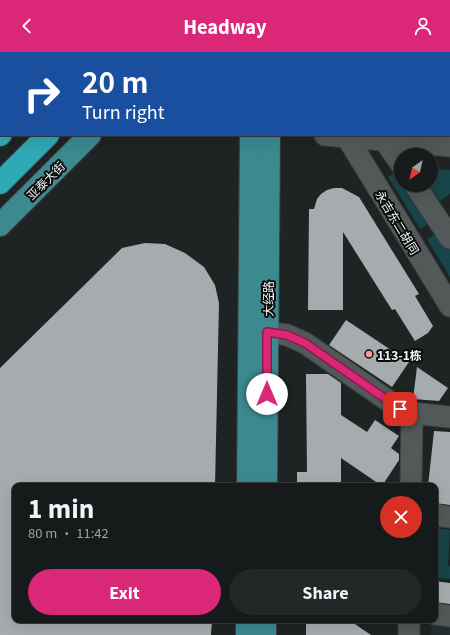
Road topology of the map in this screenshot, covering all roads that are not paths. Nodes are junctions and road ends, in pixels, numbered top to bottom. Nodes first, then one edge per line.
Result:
1 (47, 136) edge
2 (89, 136) edge
3 (251, 136) edge
4 (269, 136) edge
5 (336, 136) edge
6 (347, 137) junction
7 (392, 139) edge
8 (450, 146) edge
9 (0, 183) edge
10 (420, 192) edge
11 (0, 225) edge
12 (450, 238) edge
13 (450, 306) edge
14 (267, 332) junction
15 (412, 413) junction
16 (450, 417) edge
17 (248, 483) edge
18 (266, 483) edge
19 (411, 483) edge
20 (438, 515) edge
21 (450, 517) edge
22 (438, 614) edge
23 (450, 616) edge
24 (251, 623) edge
25 (409, 623) edge
26 (263, 632) edge
27 (409, 635) edge

1 - 9 highway
2 - 11 main road, 亚泰大街
3 - 17 main road, 大经路
4 - 14 main road, 大经路
5 - 6 street
6 - 7 street
6 - 13 street, 永吉东二胡同
7 - 8 street
10 - 12 street
14 - 15 street
14 - 18 main road, 大经路
15 - 16 street
15 - 19 street
20 - 21 street
22 - 23 street
24 - 26 main road
25 - 27 street

